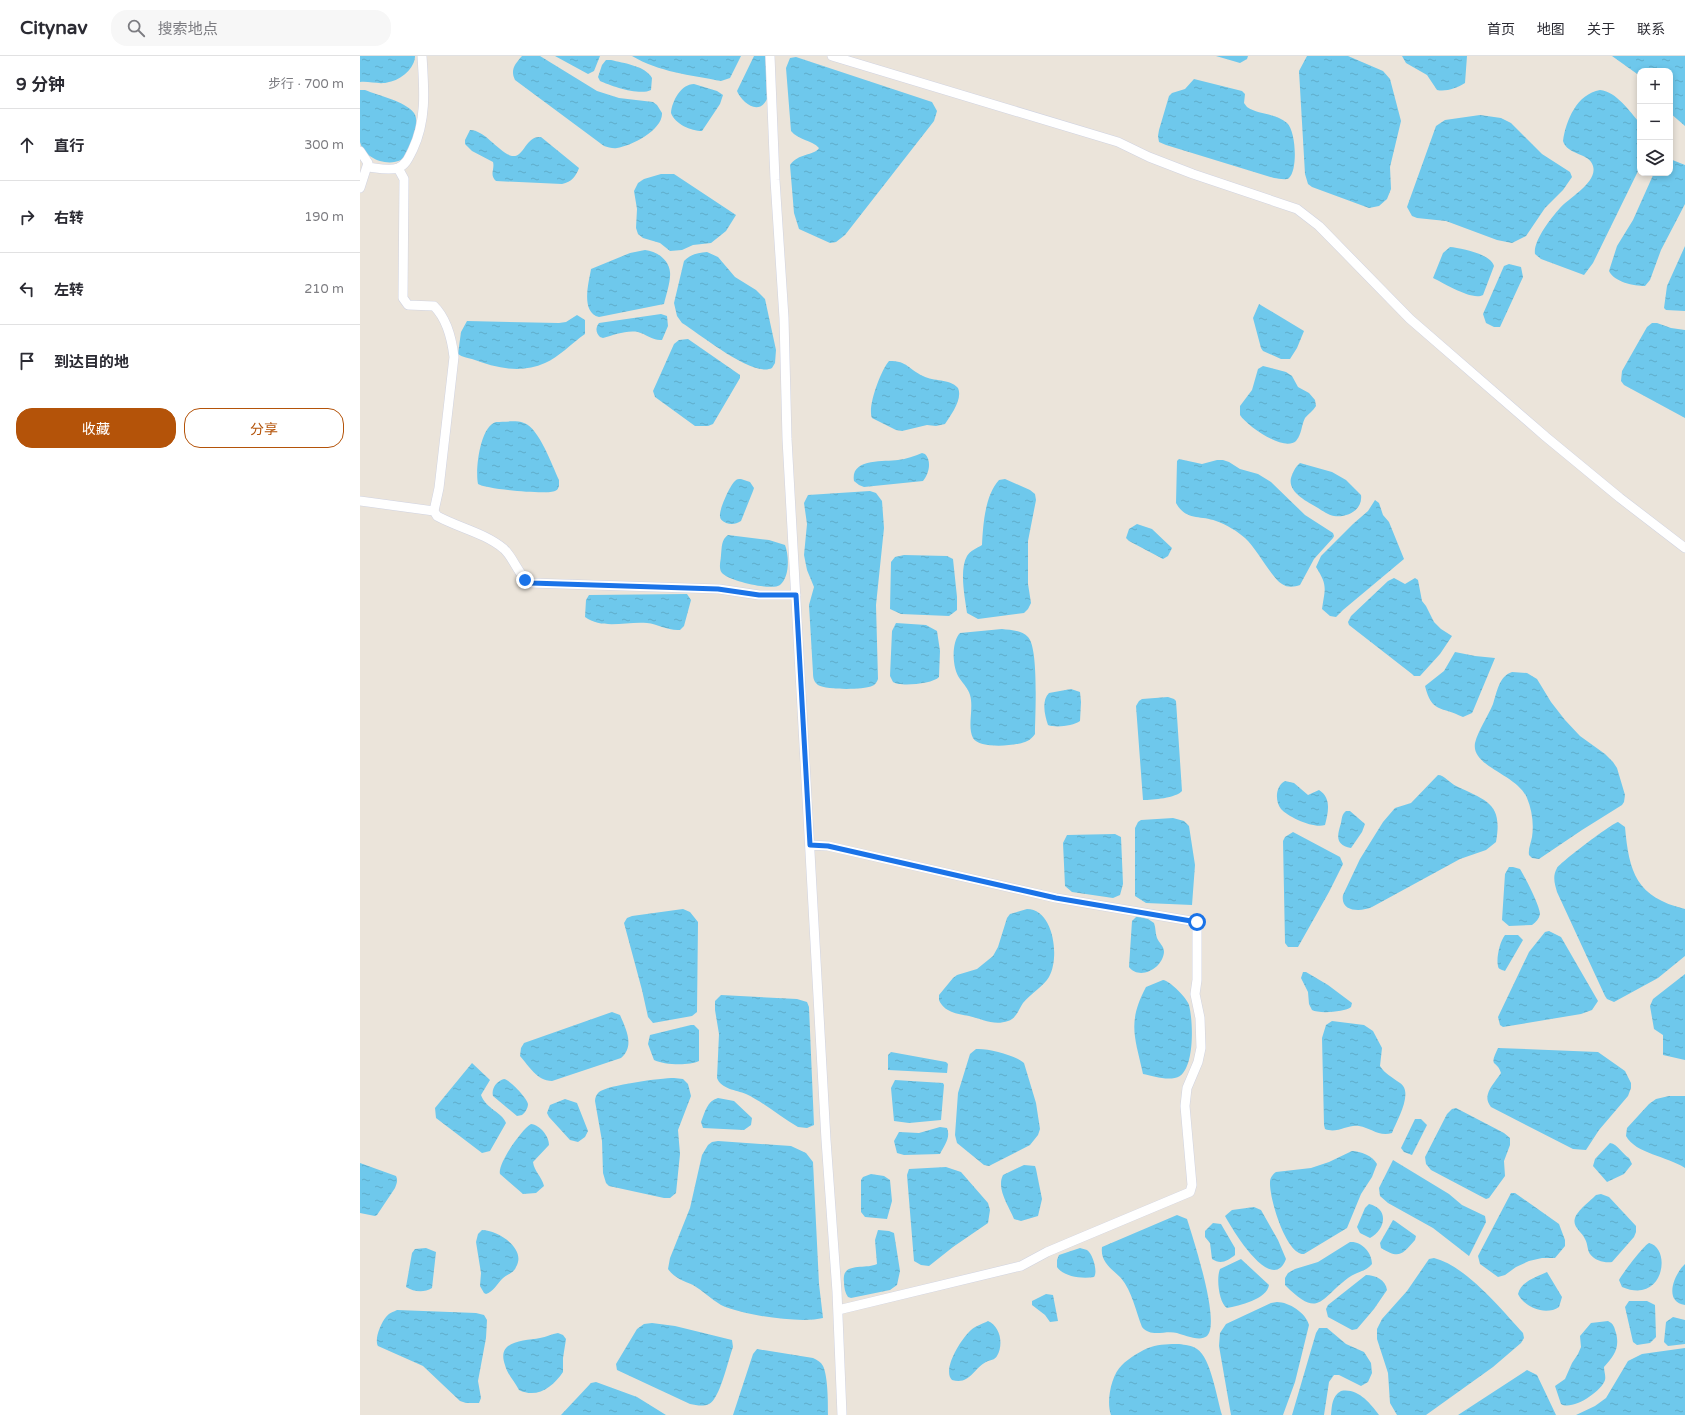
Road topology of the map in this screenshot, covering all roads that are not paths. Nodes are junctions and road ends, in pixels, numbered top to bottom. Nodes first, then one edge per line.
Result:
1 (422, 56) edge
2 (770, 56) edge
3 (832, 56) edge
4 (360, 151) edge
5 (368, 167) junction
6 (398, 168) junction
7 (360, 188) edge
8 (360, 501) edge
9 (434, 511) junction
10 (1685, 548) edge
11 (796, 595) junction
12 (810, 845) junction
13 (838, 1310) junction
14 (842, 1415) edge

1 - 6 street
2 - 11 street
3 - 10 street
4 - 5 street
5 - 6 street
5 - 7 street
6 - 9 street
8 - 9 street
9 - 11 street
11 - 12 street
12 - 13 street
12 - 13 street
13 - 14 street

